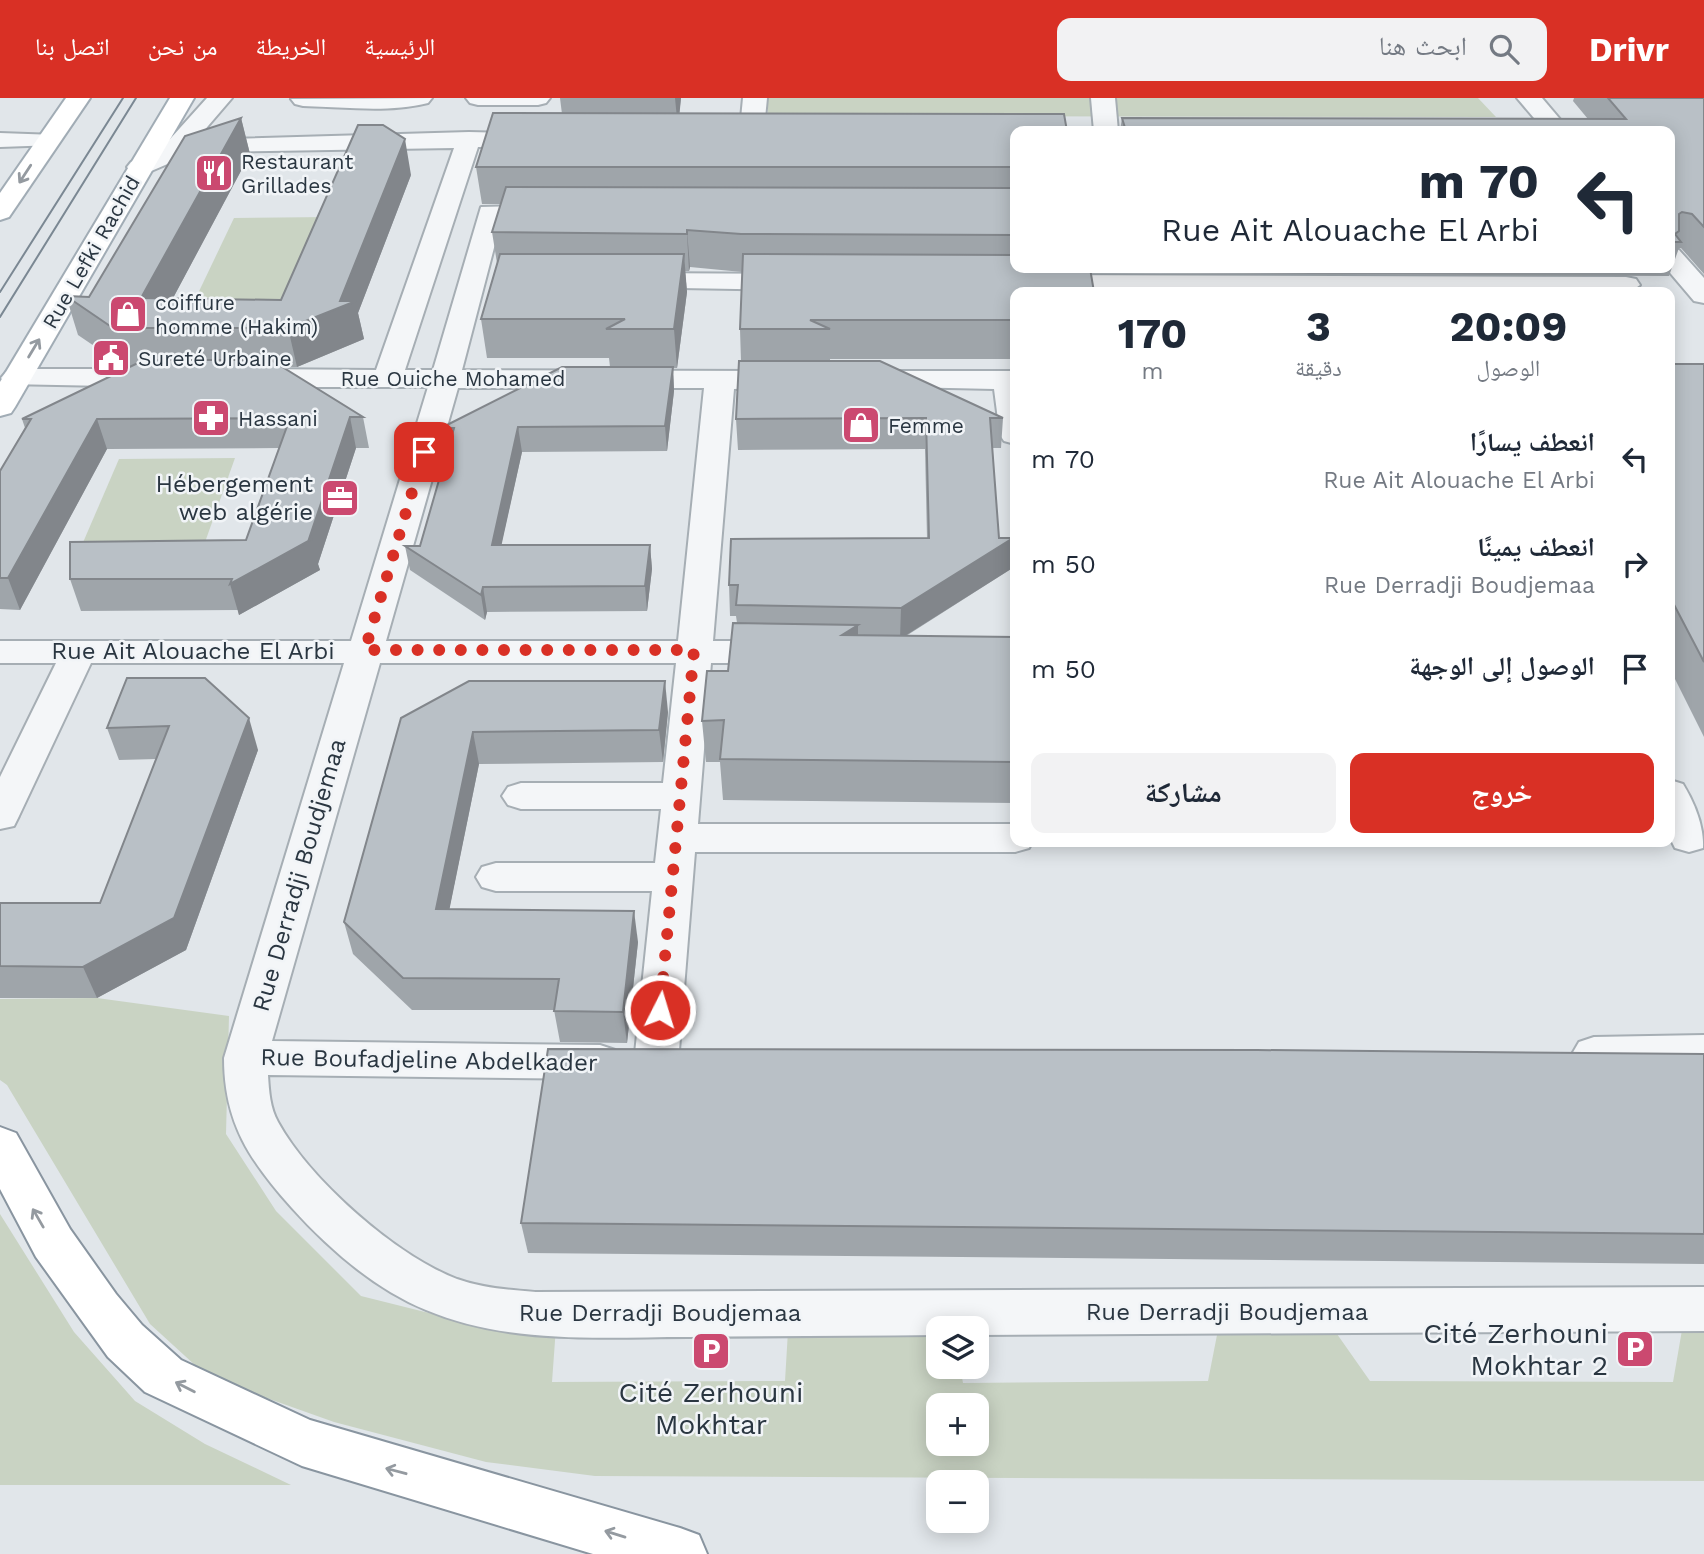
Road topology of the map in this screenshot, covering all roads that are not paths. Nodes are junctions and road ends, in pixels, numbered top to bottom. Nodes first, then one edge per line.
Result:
1 (78, 98) edge
2 (182, 98) edge
3 (220, 98) edge
4 (420, 98) edge
5 (478, 98) edge
6 (538, 98) edge
7 (755, 98) edge
8 (1102, 98) edge
9 (1529, 98) edge
10 (303, 99) edge
11 (1105, 126) edge
12 (1554, 126) edge
13 (469, 139) junction
14 (563, 139) edge
15 (724, 139) edge
16 (751, 139) junction
17 (779, 139) edge
18 (0, 140) edge
19 (47, 140) junction
20 (171, 153) junction
21 (140, 167) junction
22 (0, 212) edge
23 (573, 213) edge
24 (1704, 258) edge
25 (1675, 259) edge
26 (1675, 263) edge
27 (608, 281) edge
28 (1129, 281) edge
29 (827, 282) edge
30 (1020, 282) edge
31 (1626, 285) dead end
32 (1704, 295) edge
33 (446, 377) junction
34 (16, 378) junction
35 (181, 378) edge
36 (222, 379) edge
37 (387, 379) junction
38 (720, 379) junction
39 (1010, 380) edge
40 (0, 407) edge
41 (365, 650) junction
42 (694, 650) junction
43 (79, 651) junction
44 (0, 652) edge
45 (820, 652) edge
46 (521, 796) dead end
47 (679, 796) junction
48 (1675, 806) edge
49 (0, 817) edge
50 (1687, 837) edge
51 (678, 838) junction
52 (1010, 838) edge
53 (496, 877) dead end
54 (671, 877) junction
55 (1704, 1052) edge
56 (1550, 1055) edge
57 (246, 1058) junction
58 (0, 1146) edge
59 (1704, 1309) edge
60 (680, 1554) edge

1 - 19 main road
2 - 21 main road, Rue Lefki Rachid
3 - 20 street
4 - 10 street
5 - 6 street
7 - 16 street
8 - 11 street
9 - 12 street
13 - 14 street
13 - 20 street
13 - 37 street
15 - 16 street
16 - 17 street
18 - 19 street
19 -> 22 main road
20 - 21 street
34 -> 21 main road, Rue Lefki Rachid
23 - 33 street, Rue Derradji Boudjemaa
24 - 25 street
26 - 32 street
27 - 29 street
28 - 30 street
28 - 31 street
33 - 37 street, Rue Ouiche Mohamed
33 - 38 street, Rue Ouiche Mohamed
33 - 41 street, Rue Derradji Boudjemaa
34 - 35 street
34 - 40 main road, Rue Lefki Rachid
36 - 37 street, Rue Ouiche Mohamed
38 - 39 street, Rue Ouiche Mohamed
38 - 42 street
41 - 42 street, Rue Ait Alouache El Arbi
41 - 43 street, Rue Ait Alouache El Arbi
41 - 57 street, Rue Derradji Boudjemaa
42 - 45 street, Rue Ait Alouache El Arbi
42 - 47 street
43 - 44 street, Rue Ait Alouache El Arbi
43 - 49 street
46 - 47 street
47 - 51 street
48 - 50 street
51 - 52 street
51 - 54 street
53 - 54 street
54 - 57 street, Rue Boufadjeline Abdelkader
55 - 56 street
57 - 59 street, Rue Derradji Boudjemaa
60 -> 58 main road

